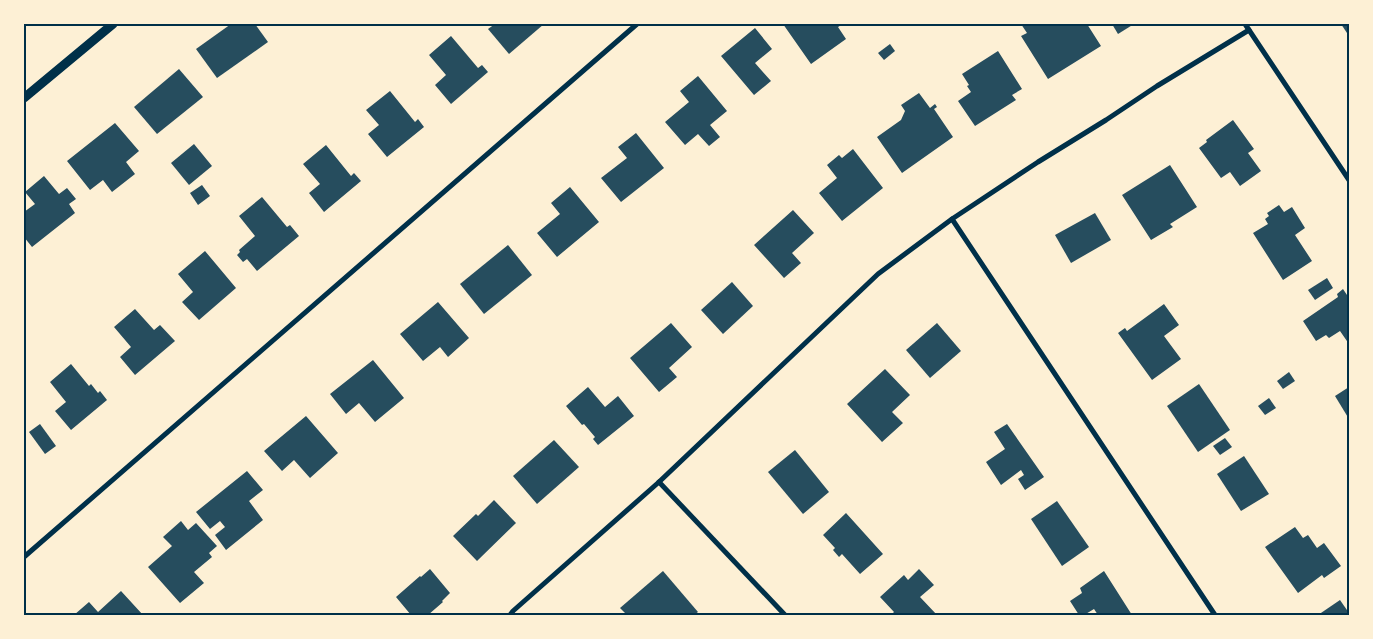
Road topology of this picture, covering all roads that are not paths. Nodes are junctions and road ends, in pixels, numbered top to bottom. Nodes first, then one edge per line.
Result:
1 (113, 24) edge
2 (637, 24) edge
3 (1245, 24) edge
4 (1249, 30) junction
5 (24, 98) edge
6 (1349, 180) edge
7 (952, 219) junction
8 (660, 482) junction
9 (24, 557) edge
10 (510, 615) edge
11 (785, 615) edge
12 (1215, 615) edge

1 - 5 street
2 - 9 street
3 - 4 street
4 - 6 street
4 - 7 street
7 - 8 street
7 - 12 street
8 - 10 street
8 - 11 street

